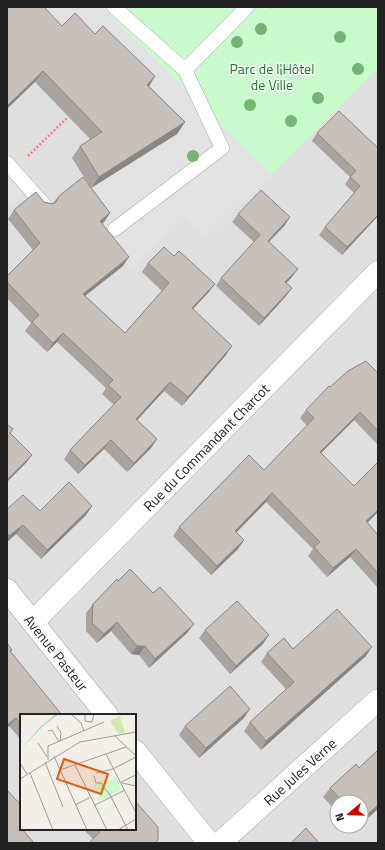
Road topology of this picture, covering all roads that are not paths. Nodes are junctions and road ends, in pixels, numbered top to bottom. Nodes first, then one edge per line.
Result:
1 (114, 7) edge
2 (248, 7) edge
3 (185, 70) junction
4 (10, 167) edge
5 (44, 206) edge
6 (115, 229) dead end
7 (378, 272) edge
8 (7, 590) edge
9 (33, 622) junction
10 (378, 700) edge
11 (106, 714) edge
12 (136, 752) edge
13 (209, 843) edge
14 (220, 843) edge

1 - 3 lane
2 - 3 lane
3 - 6 lane
4 - 5 lane
7 - 9 street, Rue du Commandant Charcot
8 - 9 street, Avenue Pasteur
9 - 11 street, Avenue Pasteur
10 - 14 street, Rue Jules Verne
12 - 13 street

